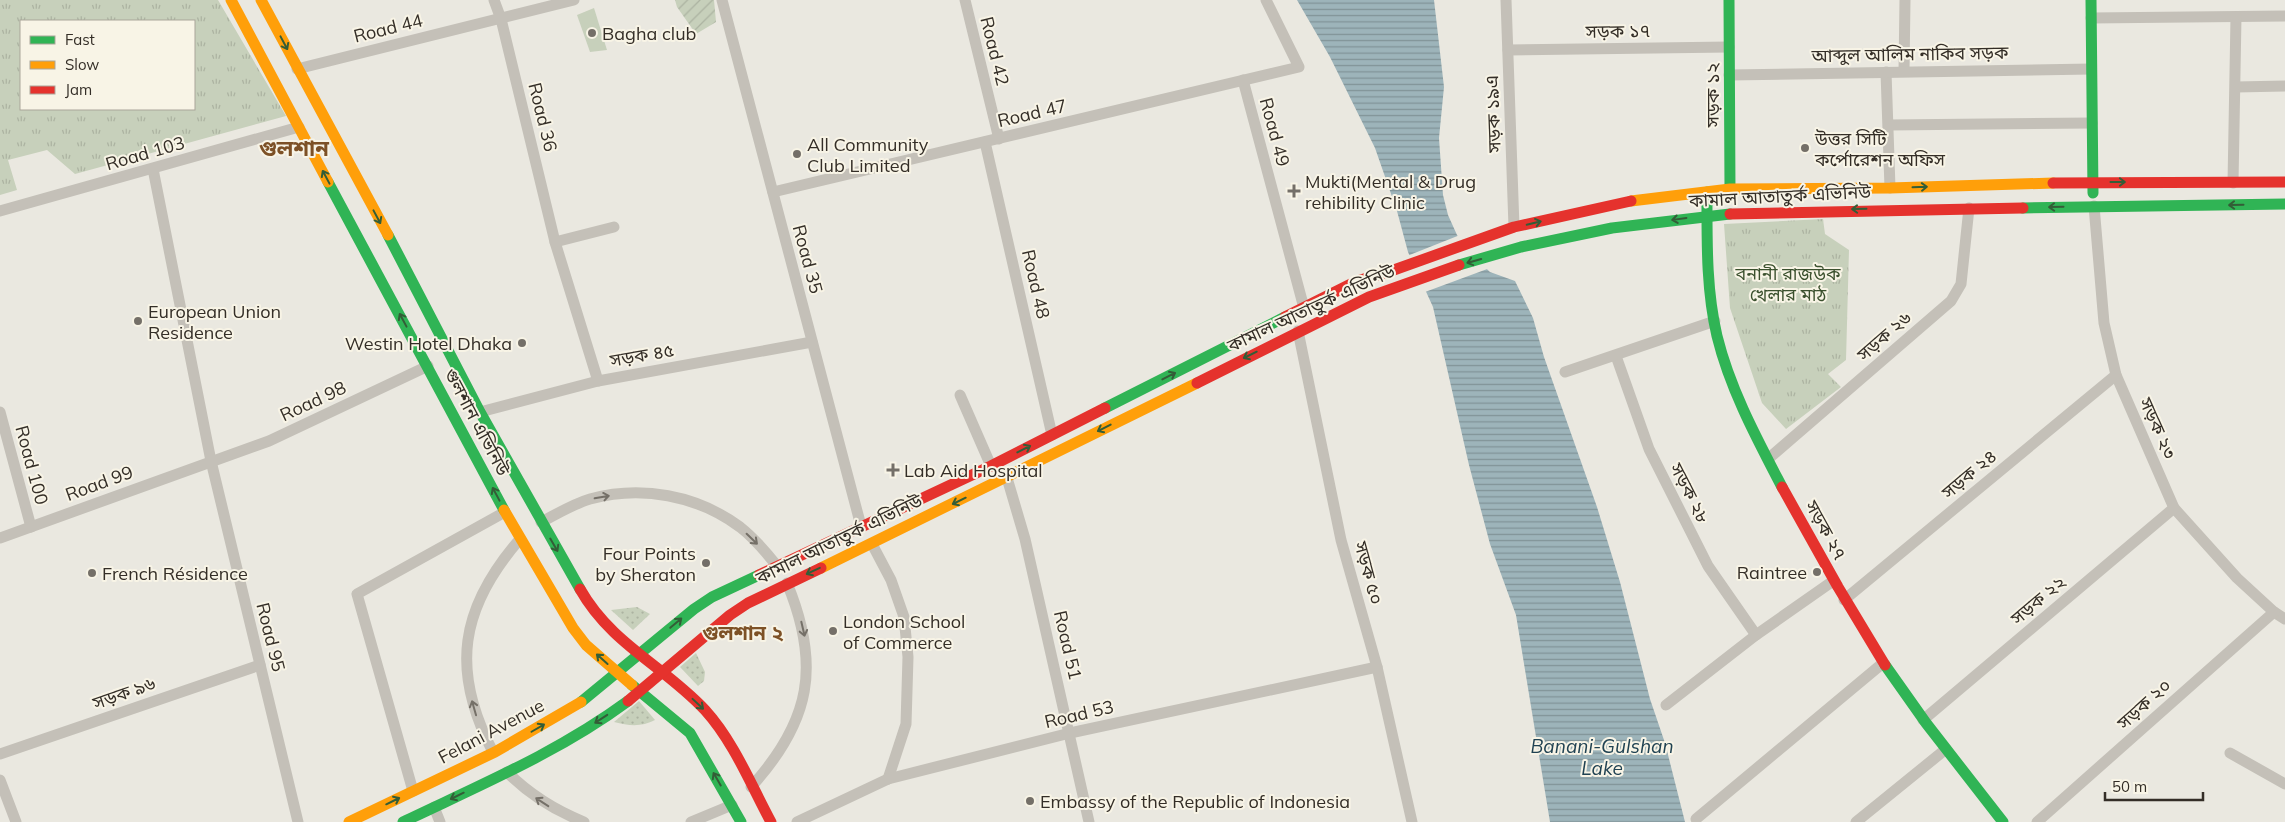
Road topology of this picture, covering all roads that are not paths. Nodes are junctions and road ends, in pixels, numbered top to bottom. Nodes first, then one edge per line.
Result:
1 (231, 0) edge
2 (261, 0) edge
3 (494, 0) edge
4 (574, 0) edge
5 (722, 0) edge
6 (965, 0) edge
7 (1266, 0) edge
8 (1506, 0) edge
9 (1729, 0) edge
10 (1905, 0) edge
11 (2091, 0) edge
12 (2285, 16) edge
13 (2236, 17) junction
14 (2091, 18) junction
15 (501, 19) junction
16 (1729, 47) junction
17 (1508, 50) junction
18 (297, 68) junction
19 (2091, 69) junction
20 (1904, 71) junction
21 (1886, 72) junction
22 (1729, 75) junction
23 (1243, 80) junction
24 (2236, 86) junction
25 (2285, 86) edge
26 (2092, 123) junction
27 (1889, 125) junction
28 (299, 127) junction
29 (998, 139) junction
30 (985, 142) junction
31 (153, 169) junction
32 (2092, 182) junction
33 (2285, 182) edge
34 (2233, 183) junction
35 (1890, 188) junction
36 (1730, 189) junction
37 (773, 192) junction
38 (1707, 192) junction
39 (2285, 204) edge
40 (2094, 206) junction
41 (1969, 208) junction
42 (0, 211) edge
43 (1707, 217) junction
44 (614, 227) dead end
45 (1514, 227) junction
46 (555, 242) junction
47 (1304, 308) junction
48 (1715, 321) junction
49 (1303, 329) junction
50 (812, 342) junction
51 (1616, 356) junction
52 (428, 366) junction
53 (1565, 372) dead end
54 (2116, 375) junction
55 (598, 381) junction
56 (960, 395) dead end
57 (0, 412) edge
58 (480, 412) junction
59 (1052, 435) junction
60 (1768, 459) junction
61 (210, 461) junction
62 (991, 466) junction
63 (1007, 478) junction
64 (2174, 508) junction
65 (505, 512) junction
66 (541, 522) junction
67 (861, 526) junction
68 (31, 527) junction
69 (0, 538) edge
70 (520, 539) junction
71 (872, 544) junction
72 (777, 566) junction
73 (1833, 581) junction
74 (788, 583) junction
75 (1844, 600) junction
76 (2274, 612) junction
77 (2285, 619) edge
78 (1756, 635) junction
79 (638, 654) junction
80 (1883, 663) junction
81 (260, 665) junction
82 (1377, 666) junction
83 (661, 672) junction
84 (617, 673) junction
85 (640, 690) junction
86 (1666, 706) dead end
87 (1923, 720) junction
88 (1070, 733) junction
89 (1946, 749) junction
90 (493, 752) junction
91 (2230, 753) dead end
92 (0, 754) edge
93 (507, 772) junction
94 (0, 780) edge
95 (888, 780) junction
96 (2285, 784) edge
97 (751, 787) junction
98 (413, 791) junction
99 (732, 804) junction
100 (434, 807) junction
101 (1696, 819) dead end
102 (16, 822) edge
103 (298, 822) edge
104 (349, 822) edge
105 (404, 822) edge
106 (440, 822) edge
107 (584, 822) edge
108 (691, 822) edge
109 (741, 822) edge
110 (771, 822) edge
111 (797, 822) edge
112 (1089, 822) edge
113 (1412, 822) edge
114 (1856, 822) edge
115 (2003, 822) edge
116 (2037, 822) edge

1 - 28 main road, গুলশান এভিনিউ
2 -> 18 main road, গুলশান এভিনিউ
3 - 15 street, Road 36
4 - 15 street, Road 44
5 - 37 street, Road 35
6 - 29 street, Road 42
7 - 23 street, Road 47
8 - 17 street, সড়ক ১৯এ
9 - 16 main road, সড়ক ১২
10 - 20 street
11 - 14 main road
12 - 13 street
13 - 14 street
13 - 24 street
14 - 19 main road
15 - 18 street, Road 44
15 - 46 street, Road 36
16 - 17 street, সড়ক ১৭
16 - 22 main road, সড়ক ১২
17 - 45 street, সড়ক ১৯এ
18 -> 58 main road, গুলশান এভিনিউ
19 - 20 street, আব্দুল আলিম নাকিব সড়ক
19 - 26 main road
20 - 21 street, আব্দুল আলিম নাকিব সড়ক
21 - 22 street, আব্দুল আলিম নাকিব সড়ক
21 - 27 street
22 - 36 main road, সড়ক ১২
23 - 29 street, Road 47
23 - 47 street, Road 49
24 - 25 street
24 - 34 street
26 - 27 street
26 - 32 main road
27 - 35 street
28 - 31 street, Road 103
52 -> 28 main road, গুলশান এভিনিউ
29 - 30 street, Road 47
30 - 37 street, Road 47
30 - 59 street, Road 48
31 - 42 street, Road 103
31 - 61 street, Road 95
32 -> 34 main road, কামাল আতাতুর্ক এভিনিউ
35 -> 32 main road, কামাল আতাতুর্ক এভিনিউ
32 - 40 main road
33 - 34 main road, কামাল আতাতুর্ক এভিনিউ
35 - 36 main road, কামাল আতাতুর্ক এভিনিউ
36 - 38 main road, কামাল আতাতুর্ক এভিনিউ
37 - 50 street, Road 35
38 - 43 main road, সড়ক ২৭
45 -> 38 main road, কামাল আতাতুর্ক এভিনিউ
39 -> 40 main road, কামাল আতাতুর্ক এভিনিউ
40 -> 41 main road, কামাল আতাতুর্ক এভিনিউ
40 - 54 street, সড়ক ২৩
41 -> 43 main road, কামাল আতাতুর্ক এভিনিউ
41 - 60 street, সড়ক ২৬
43 - 48 main road, সড়ক ২৭
43 -> 49 main road, কামাল আতাতুর্ক এভিনিউ
44 - 46 street
45 - 47 main road, কামাল আতাতুর্ক এভিনিউ
46 - 55 street, Road 36
47 - 49 main road
59 -> 47 main road, কামাল আতাতুর্ক এভিনিউ
48 - 51 street
48 - 60 main road, সড়ক ২৭
49 -> 63 main road, কামাল আতাতুর্ক এভিনিউ
49 - 82 street, সড়ক ৫০
50 - 55 street, সড়ক ৪৫
50 - 67 street, Road 35
51 - 53 street
51 - 78 street, সড়ক ২৮
52 - 61 street, Road 98
65 -> 52 main road, গুলশান এভিনিউ
54 - 64 street, সড়ক ২৩
54 - 75 street, সড়ক ২৪
55 - 58 street, সড়ক ৪৫
56 - 62 street
57 - 68 street, Road 100
58 - 66 main road, গুলশান এভিনিউ
62 -> 59 main road, কামাল আতাতুর্ক এভিনিউ
60 - 73 main road, সড়ক ২৭
61 - 68 street, Road 99
61 - 81 street, Road 95
62 - 67 main road, কামাল আতাতুর্ক এভিনিউ
63 -> 71 main road, কামাল আতাতুর্ক এভিনিউ
63 - 88 street, Road 51
64 - 76 street, সড়ক ২৩
64 - 87 street, সড়ক ২২
65 - 70 main road, গুলশান এভিনিউ
65 - 98 street
66 -> 72 street
66 -> 79 main road, গুলশান এভিনিউ
67 - 72 main road, কামাল আতাতুর্ক এভিনিউ
68 - 69 street, Road 99
84 -> 70 main road, গুলশান এভিনিউ
90 -> 70 street
71 -> 74 main road, কামাল আতাতুর্ক এভিনিউ
71 - 95 street
79 -> 72 main road, কামাল আতাতুর্ক এভিনিউ
73 - 75 main road, সড়ক ২৭
73 - 78 street
74 - 83 main road, কামাল আতাতুর্ক এভিনিউ
74 -> 97 street
75 - 80 main road, সড়ক ২৭
76 - 77 street, সড়ক ২৩
76 - 116 street, সড়ক ২০
78 - 86 street
79 - 83 main road, গুলশান এভিনিউ
79 - 84 main road, Felani Avenue
80 - 87 main road, সড়ক ২৭
80 - 101 street
81 - 92 street, সড়ক ৯৬
81 - 103 street, Road 95
82 - 88 street, Road 53
82 - 113 street, সড়ক ৫০
83 - 85 main road, কামাল আতাতুর্ক এভিনিউ
83 -> 97 main road, গুলশান এভিনিউ
84 - 85 main road, গুলশান এভিনিউ
90 -> 84 main road, Felani Avenue
85 -> 93 main road
99 -> 85 main road, গুলশান এভিনিউ
87 - 89 main road, সড়ক ২৭
88 - 95 street, Road 53
88 - 112 street, Road 51
89 - 114 street
89 - 115 main road, সড়ক ২৭
90 - 98 main road, Felani Avenue
91 - 96 street
93 -> 100 main road
107 -> 93 street
94 - 102 street
95 - 111 street, Road 53
97 - 110 main road, গুলশান এভিনিউ
104 -> 98 main road, Felani Avenue
99 - 108 street
99 - 109 main road, গুলশান এভিনিউ
100 - 105 main road
100 - 106 street

